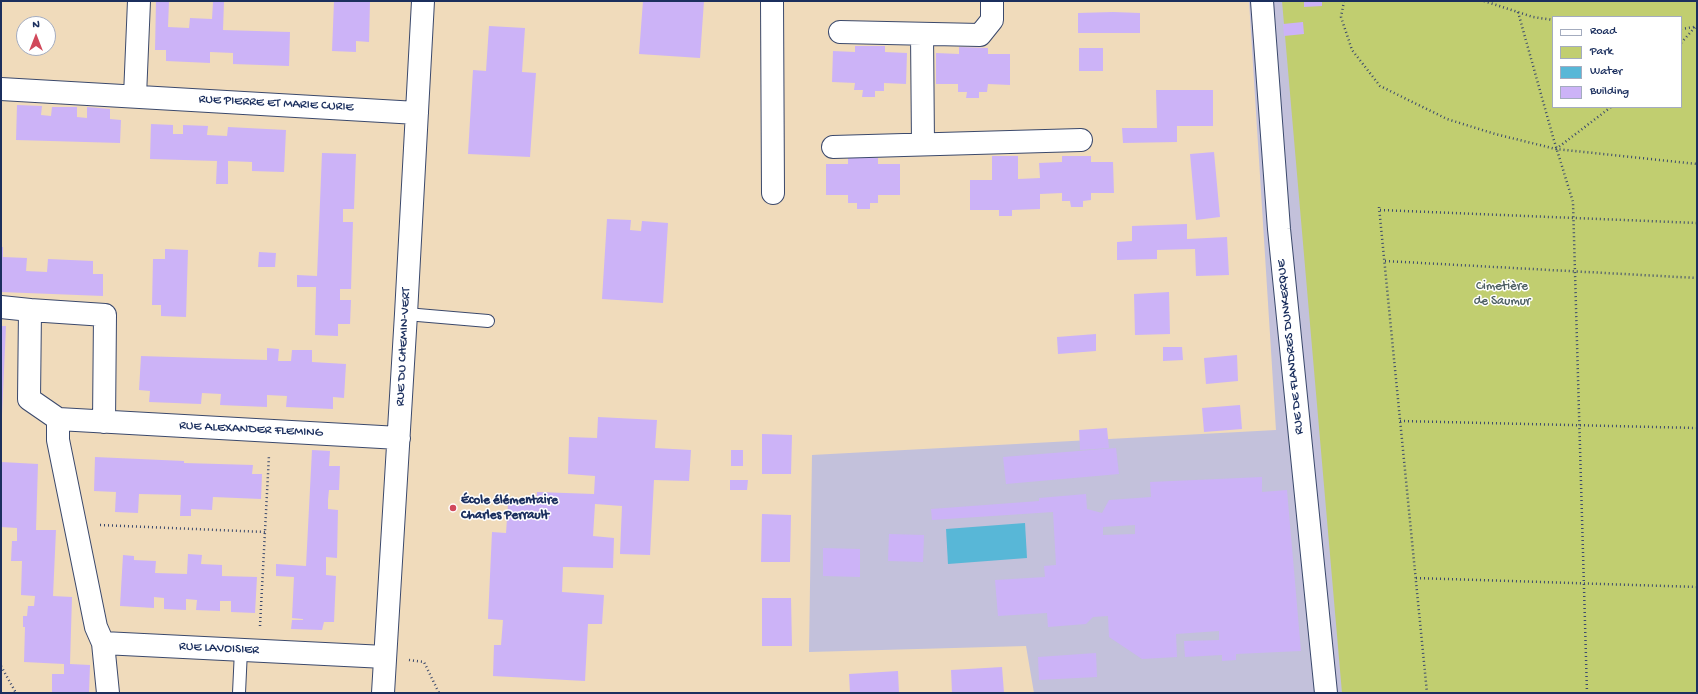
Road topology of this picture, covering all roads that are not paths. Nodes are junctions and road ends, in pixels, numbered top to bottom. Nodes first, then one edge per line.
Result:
1 (139, 1) edge
2 (423, 1) edge
3 (772, 1) edge
4 (992, 1) edge
5 (1262, 1) edge
6 (840, 32) dead end
7 (922, 34) junction
8 (1, 89) edge
9 (135, 96) junction
10 (417, 113) junction
11 (1081, 140) dead end
12 (922, 144) junction
13 (833, 147) dead end
14 (773, 193) dead end
15 (1, 307) edge
16 (30, 310) junction
17 (406, 314) junction
18 (488, 321) dead end
19 (58, 419) junction
20 (104, 422) junction
21 (399, 438) junction
22 (103, 643) junction
23 (250, 651) junction
24 (385, 657) junction
25 (108, 693) edge
26 (239, 693) edge
27 (383, 693) edge
28 (1326, 693) edge

1 - 9 street
2 - 10 street, RUE DU CHEMIN-VERT
3 - 14 street
4 - 7 street
5 - 28 street, RUE DE FLANDRES DUNKERQUE
6 - 7 street
7 - 12 street
8 - 9 street, RUE PIERRE ET MARIE CURIE
9 - 10 street, RUE PIERRE ET MARIE CURIE
10 - 17 street, RUE DU CHEMIN-VERT
11 - 12 street
12 - 13 street
15 - 16 street
16 - 19 street
16 - 20 street
17 - 18 lane
17 - 21 street, RUE DU CHEMIN-VERT
19 - 20 street, RUE ALEXANDER FLEMING
19 - 22 street
20 - 21 street, RUE ALEXANDER FLEMING
21 - 24 street, RUE DU CHEMIN-VERT
22 - 23 street, RUE LAVOISIER
22 - 25 street
23 - 24 street, RUE LAVOISIER
23 - 26 lane
24 - 27 street, RUE DU CHEMIN-VERT

